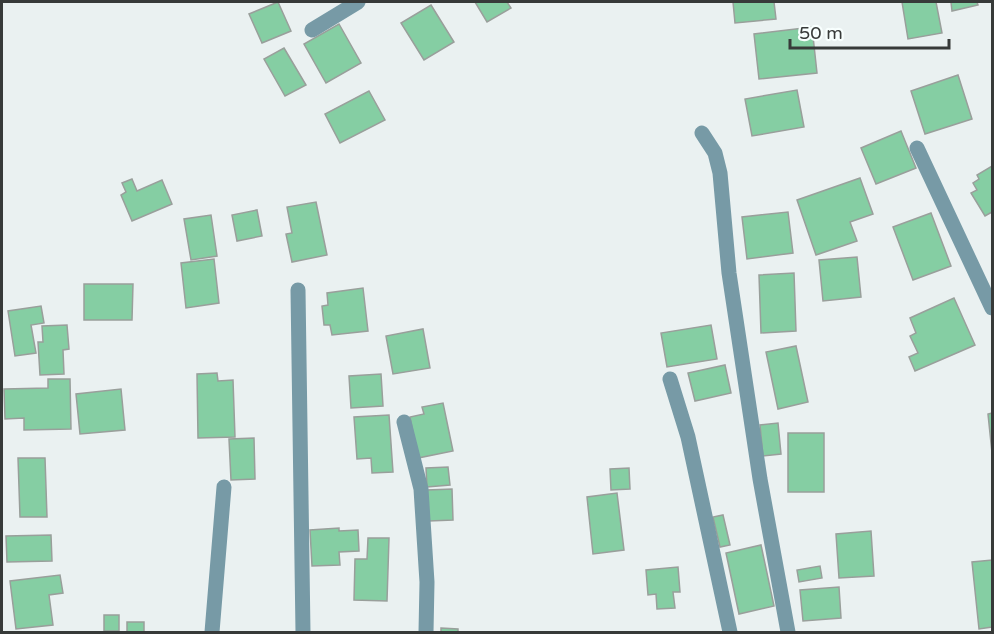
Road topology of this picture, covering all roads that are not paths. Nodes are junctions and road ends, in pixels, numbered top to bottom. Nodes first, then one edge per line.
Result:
1 (358, 2) edge
2 (312, 30) dead end
3 (702, 133) dead end
4 (917, 148) dead end
5 (298, 290) dead end
6 (993, 308) edge
7 (670, 379) dead end
8 (404, 422) dead end
9 (225, 487) dead end
10 (212, 633) edge
11 (303, 633) edge
12 (426, 633) edge
13 (730, 633) edge
14 (788, 633) edge

1 - 2 street
3 - 14 street
4 - 6 street
5 - 11 street
7 - 13 street
8 - 12 street
9 - 10 street

